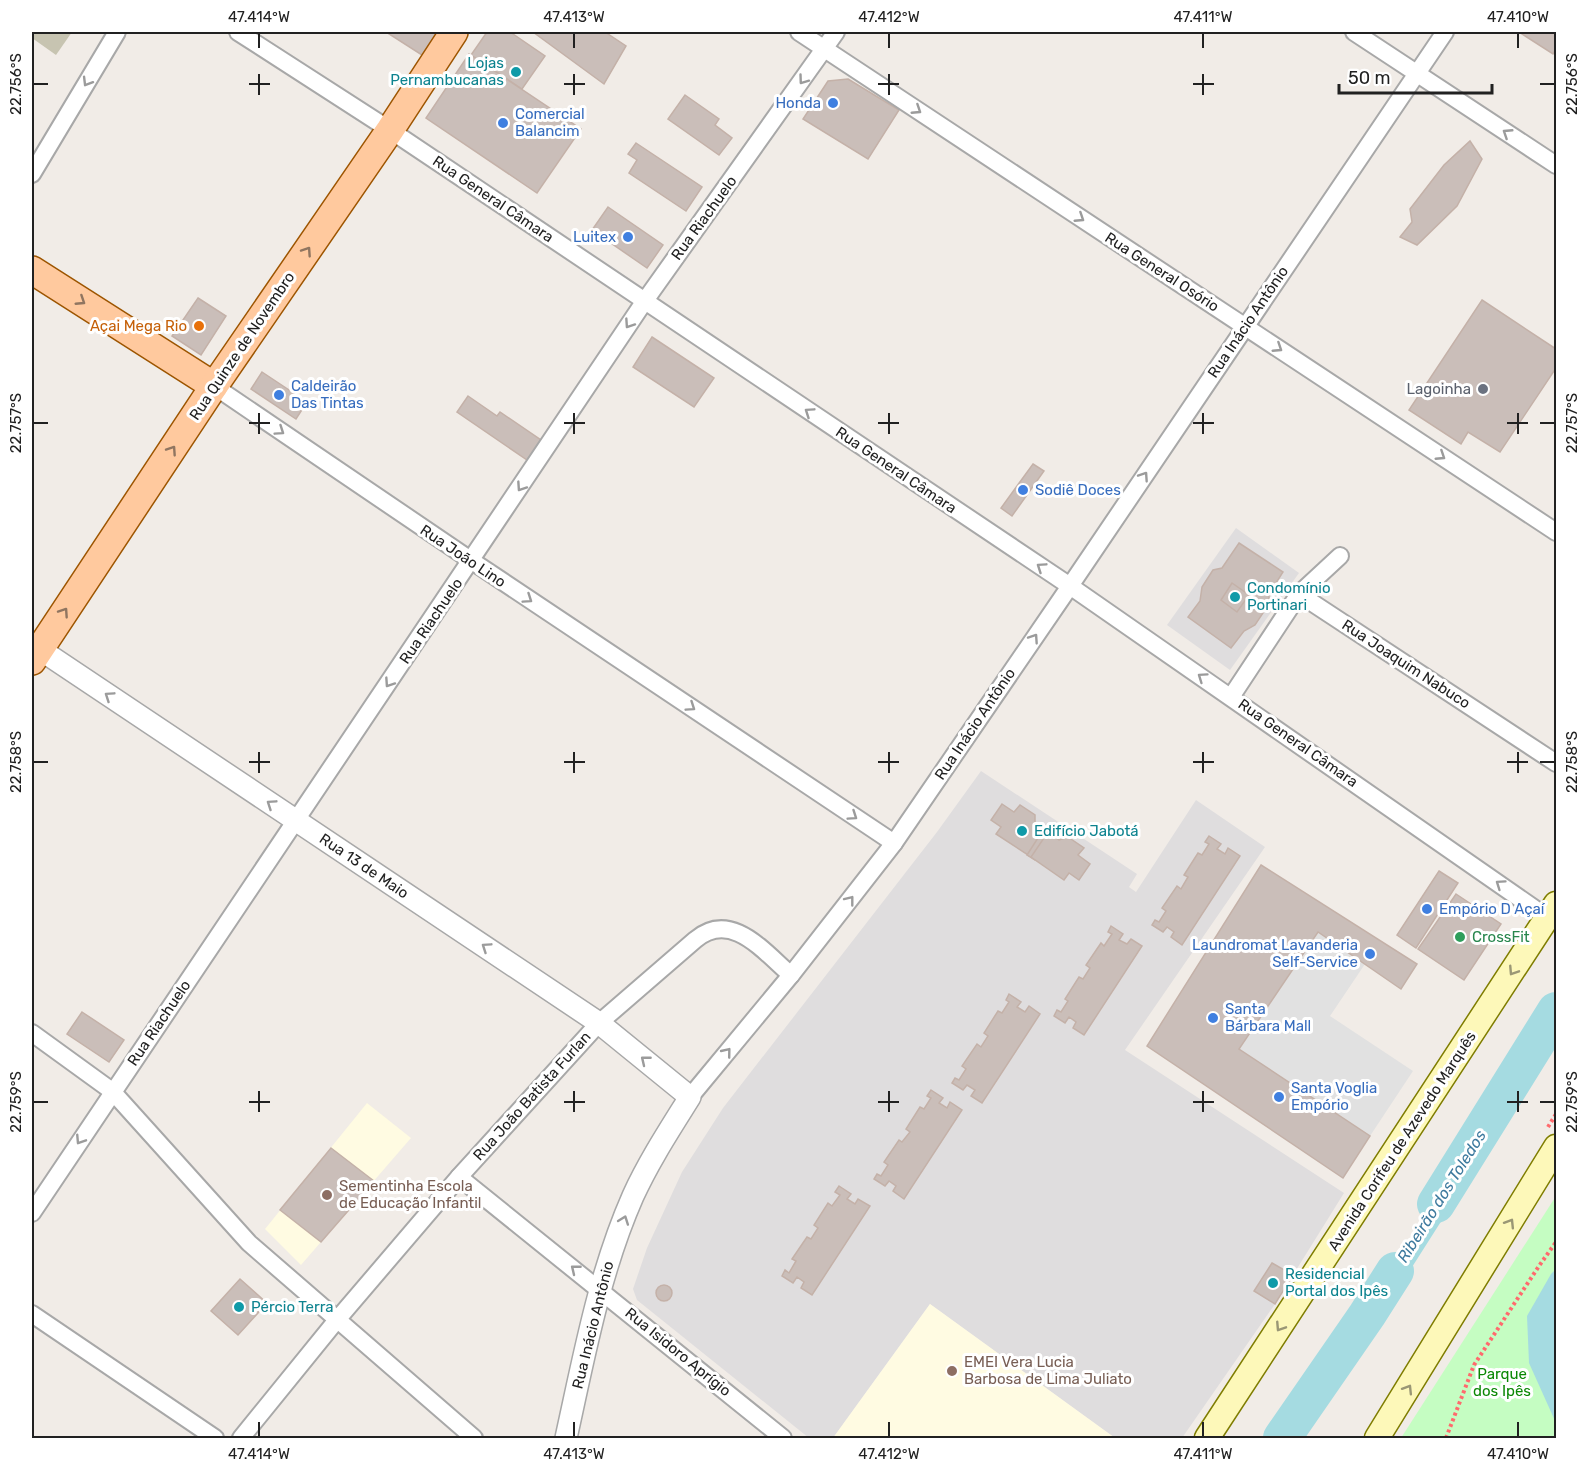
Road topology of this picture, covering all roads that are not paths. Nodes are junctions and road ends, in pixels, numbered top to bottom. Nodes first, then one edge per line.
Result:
1 (117, 32) edge
2 (238, 32) edge
3 (454, 32) edge
4 (799, 32) edge
5 (836, 32) edge
6 (1354, 32) edge
7 (1445, 32) edge
8 (825, 49) junction
9 (1417, 74) junction
10 (390, 130) junction
11 (1557, 165) edge
12 (32, 174) edge
13 (32, 270) edge
14 (644, 302) junction
15 (1245, 327) junction
16 (214, 386) junction
17 (1557, 532) edge
18 (1340, 556) dead end
19 (471, 561) junction
20 (1071, 586) junction
21 (1299, 594) junction
22 (34, 651) edge
23 (1231, 697) junction
24 (1557, 763) edge
25 (296, 821) junction
26 (894, 843) junction
27 (1552, 911) edge
28 (790, 975) junction
29 (599, 1023) junction
30 (32, 1033) edge
31 (112, 1091) junction
32 (690, 1097) junction
33 (1557, 1147) edge
34 (459, 1177) junction
35 (32, 1213) edge
36 (600, 1289) junction
37 (32, 1314) edge
38 (336, 1321) junction
39 (215, 1438) edge
40 (241, 1438) edge
41 (474, 1438) edge
42 (566, 1438) edge
43 (783, 1438) edge
44 (1207, 1438) edge
45 (1377, 1438) edge

1 -> 12 street
2 - 10 street, Rua General Câmara
3 - 10 main road, Rua Quinze de Novembro
4 - 8 street, Rua General Osório
5 - 8 street, Rua Riachuelo
6 - 9 street
7 - 9 street, Rua Inácio Antônio
8 -> 14 street, Rua Riachuelo
8 -> 15 street, Rua General Osório
11 -> 9 street
9 - 15 street, Rua Inácio Antônio
10 - 14 street, Rua General Câmara
16 -> 10 main road, Rua Quinze de Novembro
13 -> 16 main road, Rua João Lino
14 -> 19 street, Rua Riachuelo
20 -> 14 street, Rua General Câmara
15 -> 17 street, Rua General Osório
20 -> 15 street, Rua Inácio Antônio
16 -> 19 street, Rua João Lino
22 -> 16 main road, Rua Quinze de Novembro
18 - 21 street
19 -> 25 street, Rua Riachuelo
19 -> 26 street, Rua João Lino
23 -> 20 street, Rua General Câmara
26 -> 20 street, Rua Inácio Antônio
21 - 23 street
21 - 24 street, Rua Joaquim Nabuco
25 -> 22 street, Rua 13 de Maio
27 -> 23 street, Rua General Câmara
29 -> 25 street, Rua 13 de Maio
25 - 31 street, Rua Riachuelo
28 -> 26 street, Rua Inácio Antônio
27 -> 44 main road, Avenida Corifeu de Azevedo Marquês
28 - 29 street, Rua João Batista Furlan
32 -> 28 street, Rua Inácio Antônio
32 -> 29 street, Rua 13 de Maio
29 - 34 street, Rua João Batista Furlan
30 - 31 street
31 -> 35 street, Rua Riachuelo
31 - 38 street
36 -> 32 street, Rua Inácio Antônio
45 -> 33 main road
36 -> 34 street, Rua Isidoro Aprígio
34 - 38 street, Rua João Batista Furlan
36 - 42 street, Rua Inácio Antônio
36 - 43 street, Rua Isidoro Aprígio
37 - 39 street
38 - 40 street, Rua João Batista Furlan
38 - 41 street

